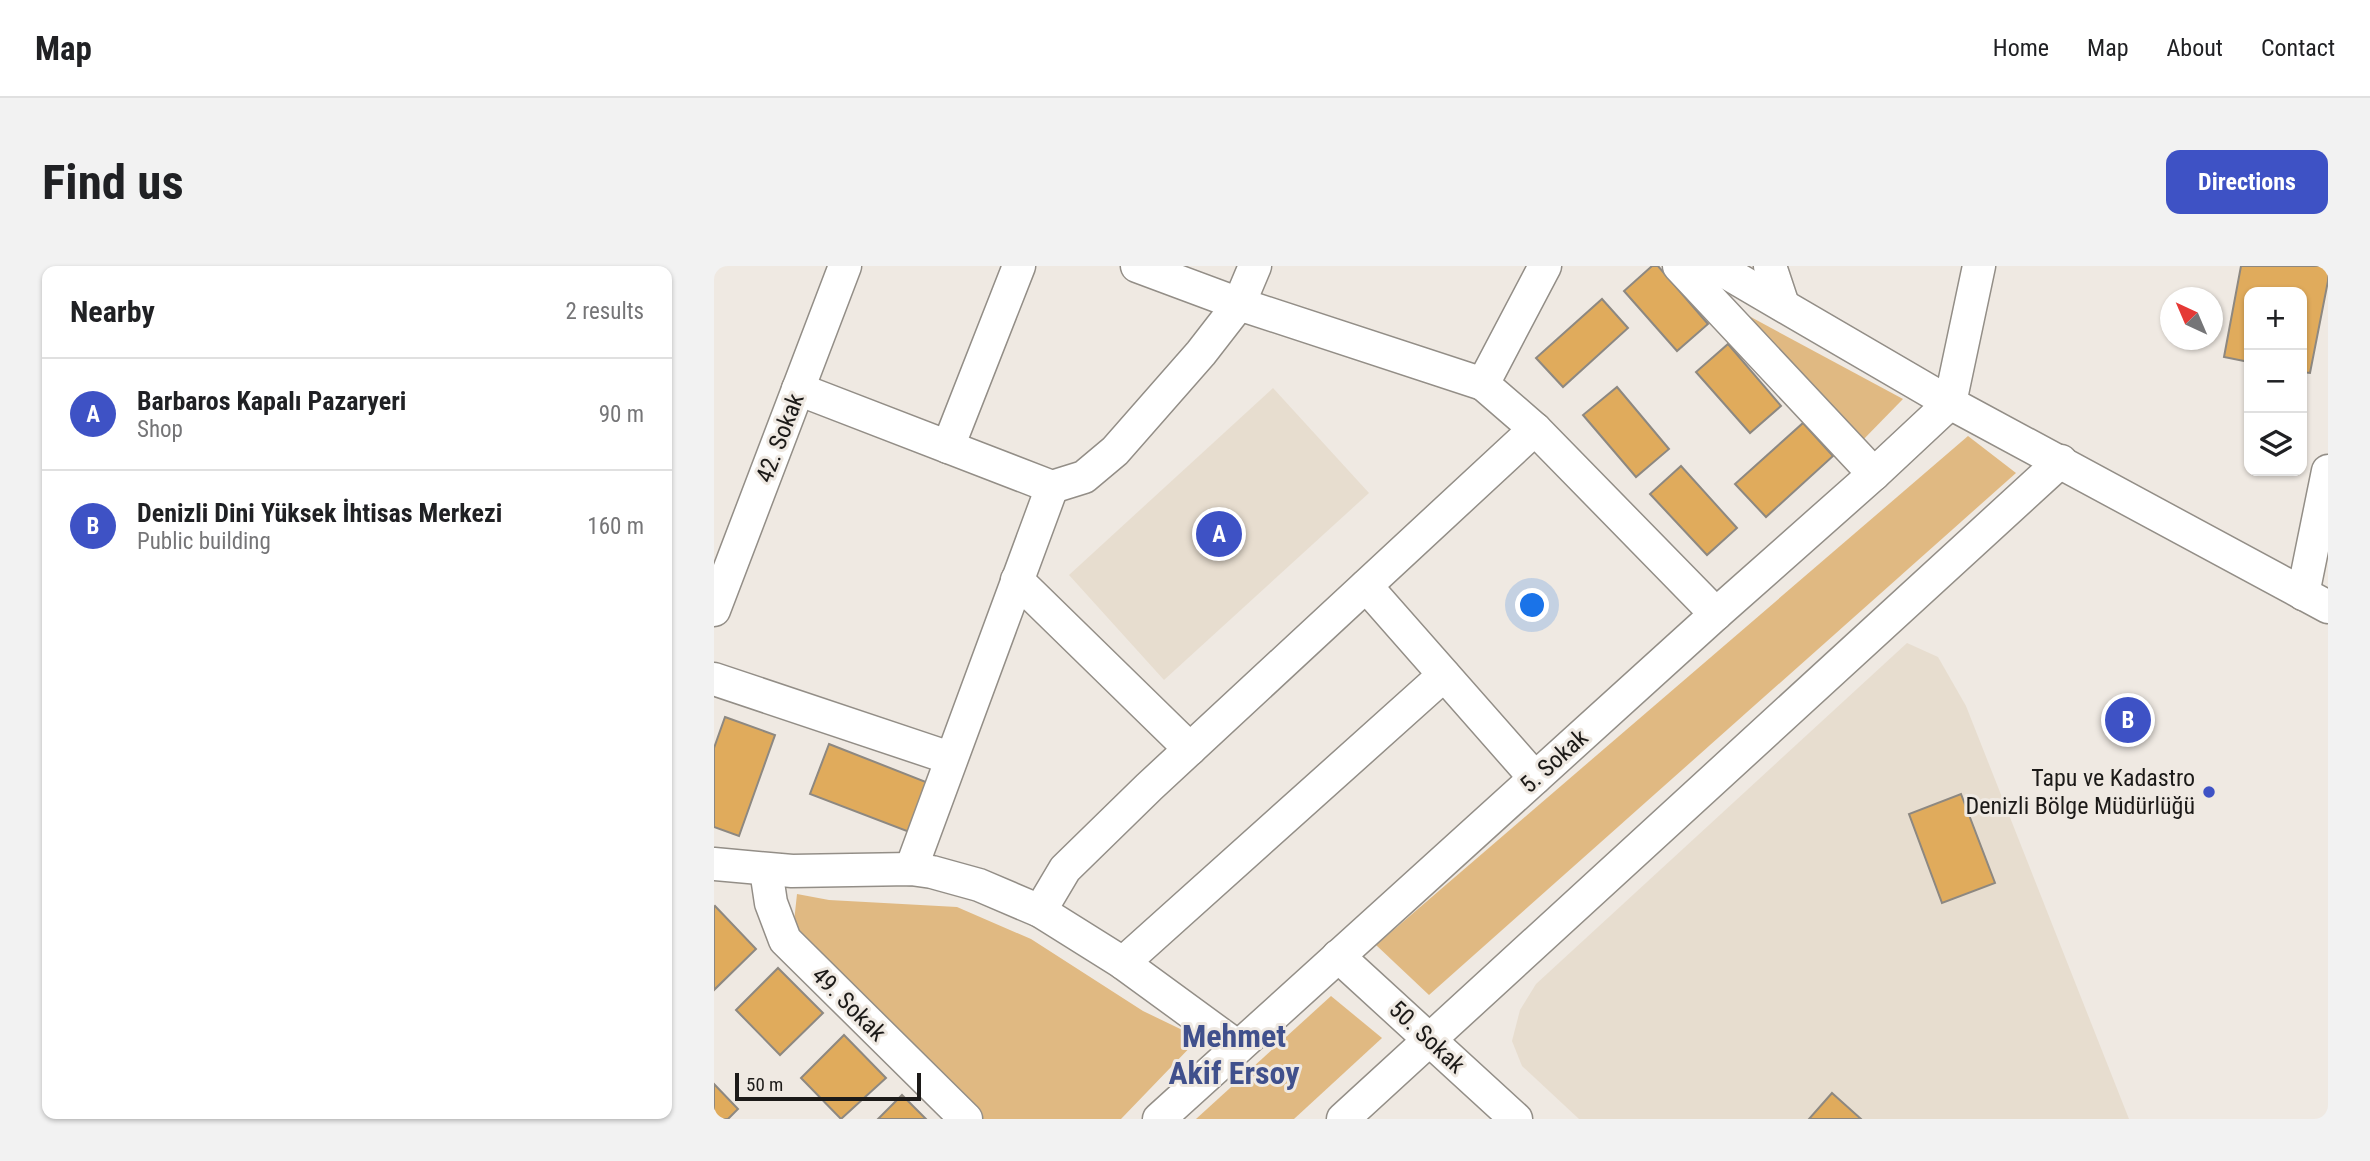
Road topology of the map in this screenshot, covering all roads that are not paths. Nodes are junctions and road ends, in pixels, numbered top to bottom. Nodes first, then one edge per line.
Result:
1 (845, 266) edge
2 (1019, 266) edge
3 (1138, 266) edge
4 (1255, 266) edge
5 (1545, 266) edge
6 (1679, 266) edge
7 (1715, 266) edge
8 (1770, 266) edge
9 (1979, 266) edge
10 (1239, 303) junction
11 (1783, 305) junction
12 (1483, 384) junction
13 (798, 390) junction
14 (1950, 403) junction
15 (1535, 429) junction
16 (948, 447) junction
17 (2060, 461) junction
18 (2328, 471) edge
19 (1874, 474) junction
20 (1052, 487) junction
21 (724, 555) edge
22 (1017, 580) junction
23 (1366, 586) junction
24 (2316, 601) edge
25 (714, 610) edge
26 (1716, 614) junction
27 (1444, 675) junction
28 (714, 679) edge
29 (1190, 749) junction
30 (950, 758) junction
31 (1535, 778) junction
32 (714, 864) edge
33 (911, 869) junction
34 (766, 870) junction
35 (1040, 911) junction
36 (1338, 956) junction
37 (1123, 963) junction
38 (1429, 1039) junction
39 (1238, 1047) junction
40 (966, 1119) edge
41 (1159, 1119) edge
42 (1343, 1119) edge
43 (1516, 1119) edge

1 - 13 street, 42. Sokak
2 - 16 street
3 - 10 street
4 - 10 street
5 - 12 street
6 - 19 street
7 - 11 street
8 - 11 street
9 - 14 street
10 - 12 street
10 - 20 street
11 - 14 street
12 - 15 street
13 - 16 street
13 - 21 street, 42. Sokak
14 - 17 street
14 - 19 street, 5. Sokak
15 - 23 street
15 - 26 street
16 - 20 street
17 - 24 street
17 - 38 street
18 - 24 street
19 - 26 street, 5. Sokak
20 - 22 street
21 - 25 street, 42. Sokak
22 - 29 street
22 - 30 street
23 - 27 street
23 - 29 street
26 - 31 street, 5. Sokak
27 - 31 street
27 - 37 street
28 - 30 street
29 - 35 street
30 - 33 street
31 - 36 street, 5. Sokak
32 - 34 street
33 - 34 street
33 - 35 street
34 - 40 street, 49. Sokak
35 - 37 street
36 - 38 street, 50. Sokak
36 - 39 street, 5. Sokak
37 - 39 street
38 - 42 street
38 - 43 street, 50. Sokak
39 - 41 street, 5. Sokak

